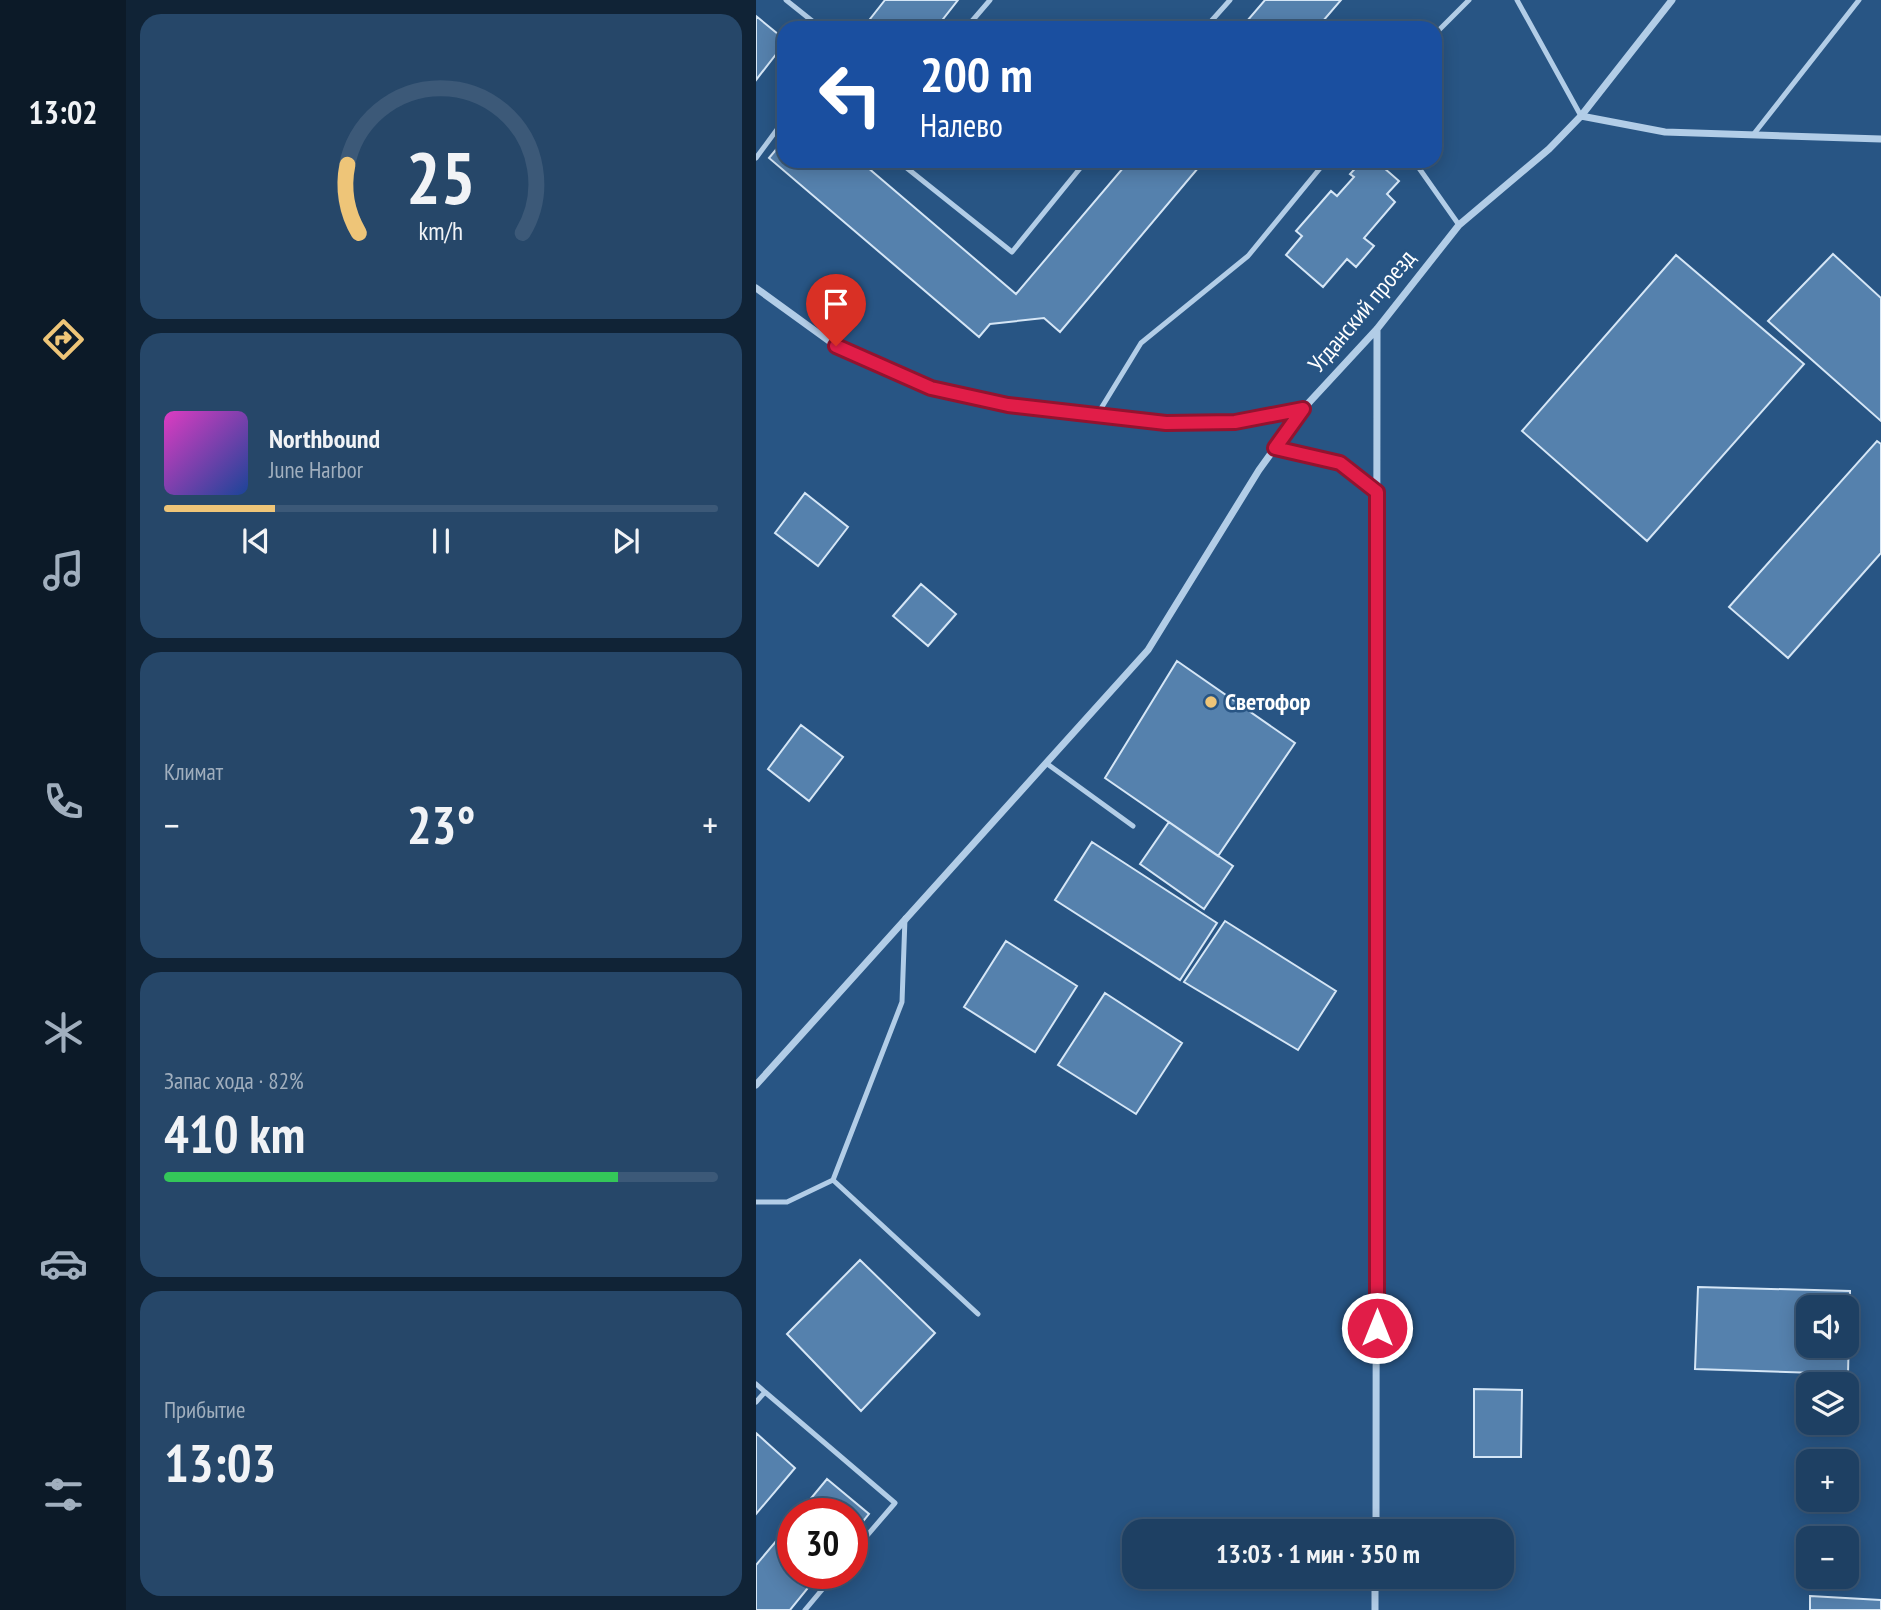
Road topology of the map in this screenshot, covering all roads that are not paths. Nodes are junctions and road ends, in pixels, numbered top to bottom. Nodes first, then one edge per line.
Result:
1 (786, 0) edge
2 (990, 0) edge
3 (1230, 0) edge
4 (1469, 0) edge
5 (1517, 0) edge
6 (1672, 0) edge
7 (1859, 0) edge
8 (812, 21) edge
9 (972, 21) edge
10 (1211, 21) edge
11 (1442, 27) edge
12 (1581, 116) junction
13 (777, 130) edge
14 (1752, 135) junction
15 (1881, 139) edge
16 (756, 158) edge
17 (907, 168) edge
18 (1080, 168) edge
19 (1320, 168) edge
20 (1419, 168) edge
21 (1459, 225) junction
22 (756, 288) edge
23 (1377, 329) junction
24 (1303, 409) junction
25 (1097, 415) junction
26 (1275, 448) junction
27 (1377, 492) junction
28 (1046, 763) junction
29 (1133, 826) dead end
30 (905, 918) junction
31 (756, 1085) edge
32 (833, 1180) junction
33 (756, 1202) edge
34 (978, 1314) dead end
35 (756, 1384) edge
36 (765, 1392) junction
37 (756, 1402) edge
38 (1376, 1519) edge
39 (868, 1534) edge
40 (823, 1589) edge
41 (1375, 1589) edge
42 (805, 1610) edge
43 (1375, 1610) edge

1 - 8 lane
2 - 9 lane
3 - 10 lane
4 - 11 lane
5 - 12 lane
6 - 12 street, Угданский проезд
7 - 14 lane
12 - 14 street
12 - 21 street, Угданский проезд
13 - 16 lane
14 - 15 street
17 - 18 lane
19 - 25 lane
20 - 21 lane
21 - 23 street, Угданский проезд
22 - 25 street
23 - 24 street, Угданский проезд
23 - 27 street
24 - 25 street
24 - 26 street, Угданский проезд
26 - 27 street
26 - 28 street, Угданский проезд
27 - 38 street
28 - 29 lane
28 - 30 street, Угданский проезд
30 - 31 street, Угданский проезд
30 - 32 lane
32 - 33 lane
32 - 34 lane
35 - 36 lane
36 - 37 lane
36 - 39 lane
40 - 42 lane
41 - 43 street

